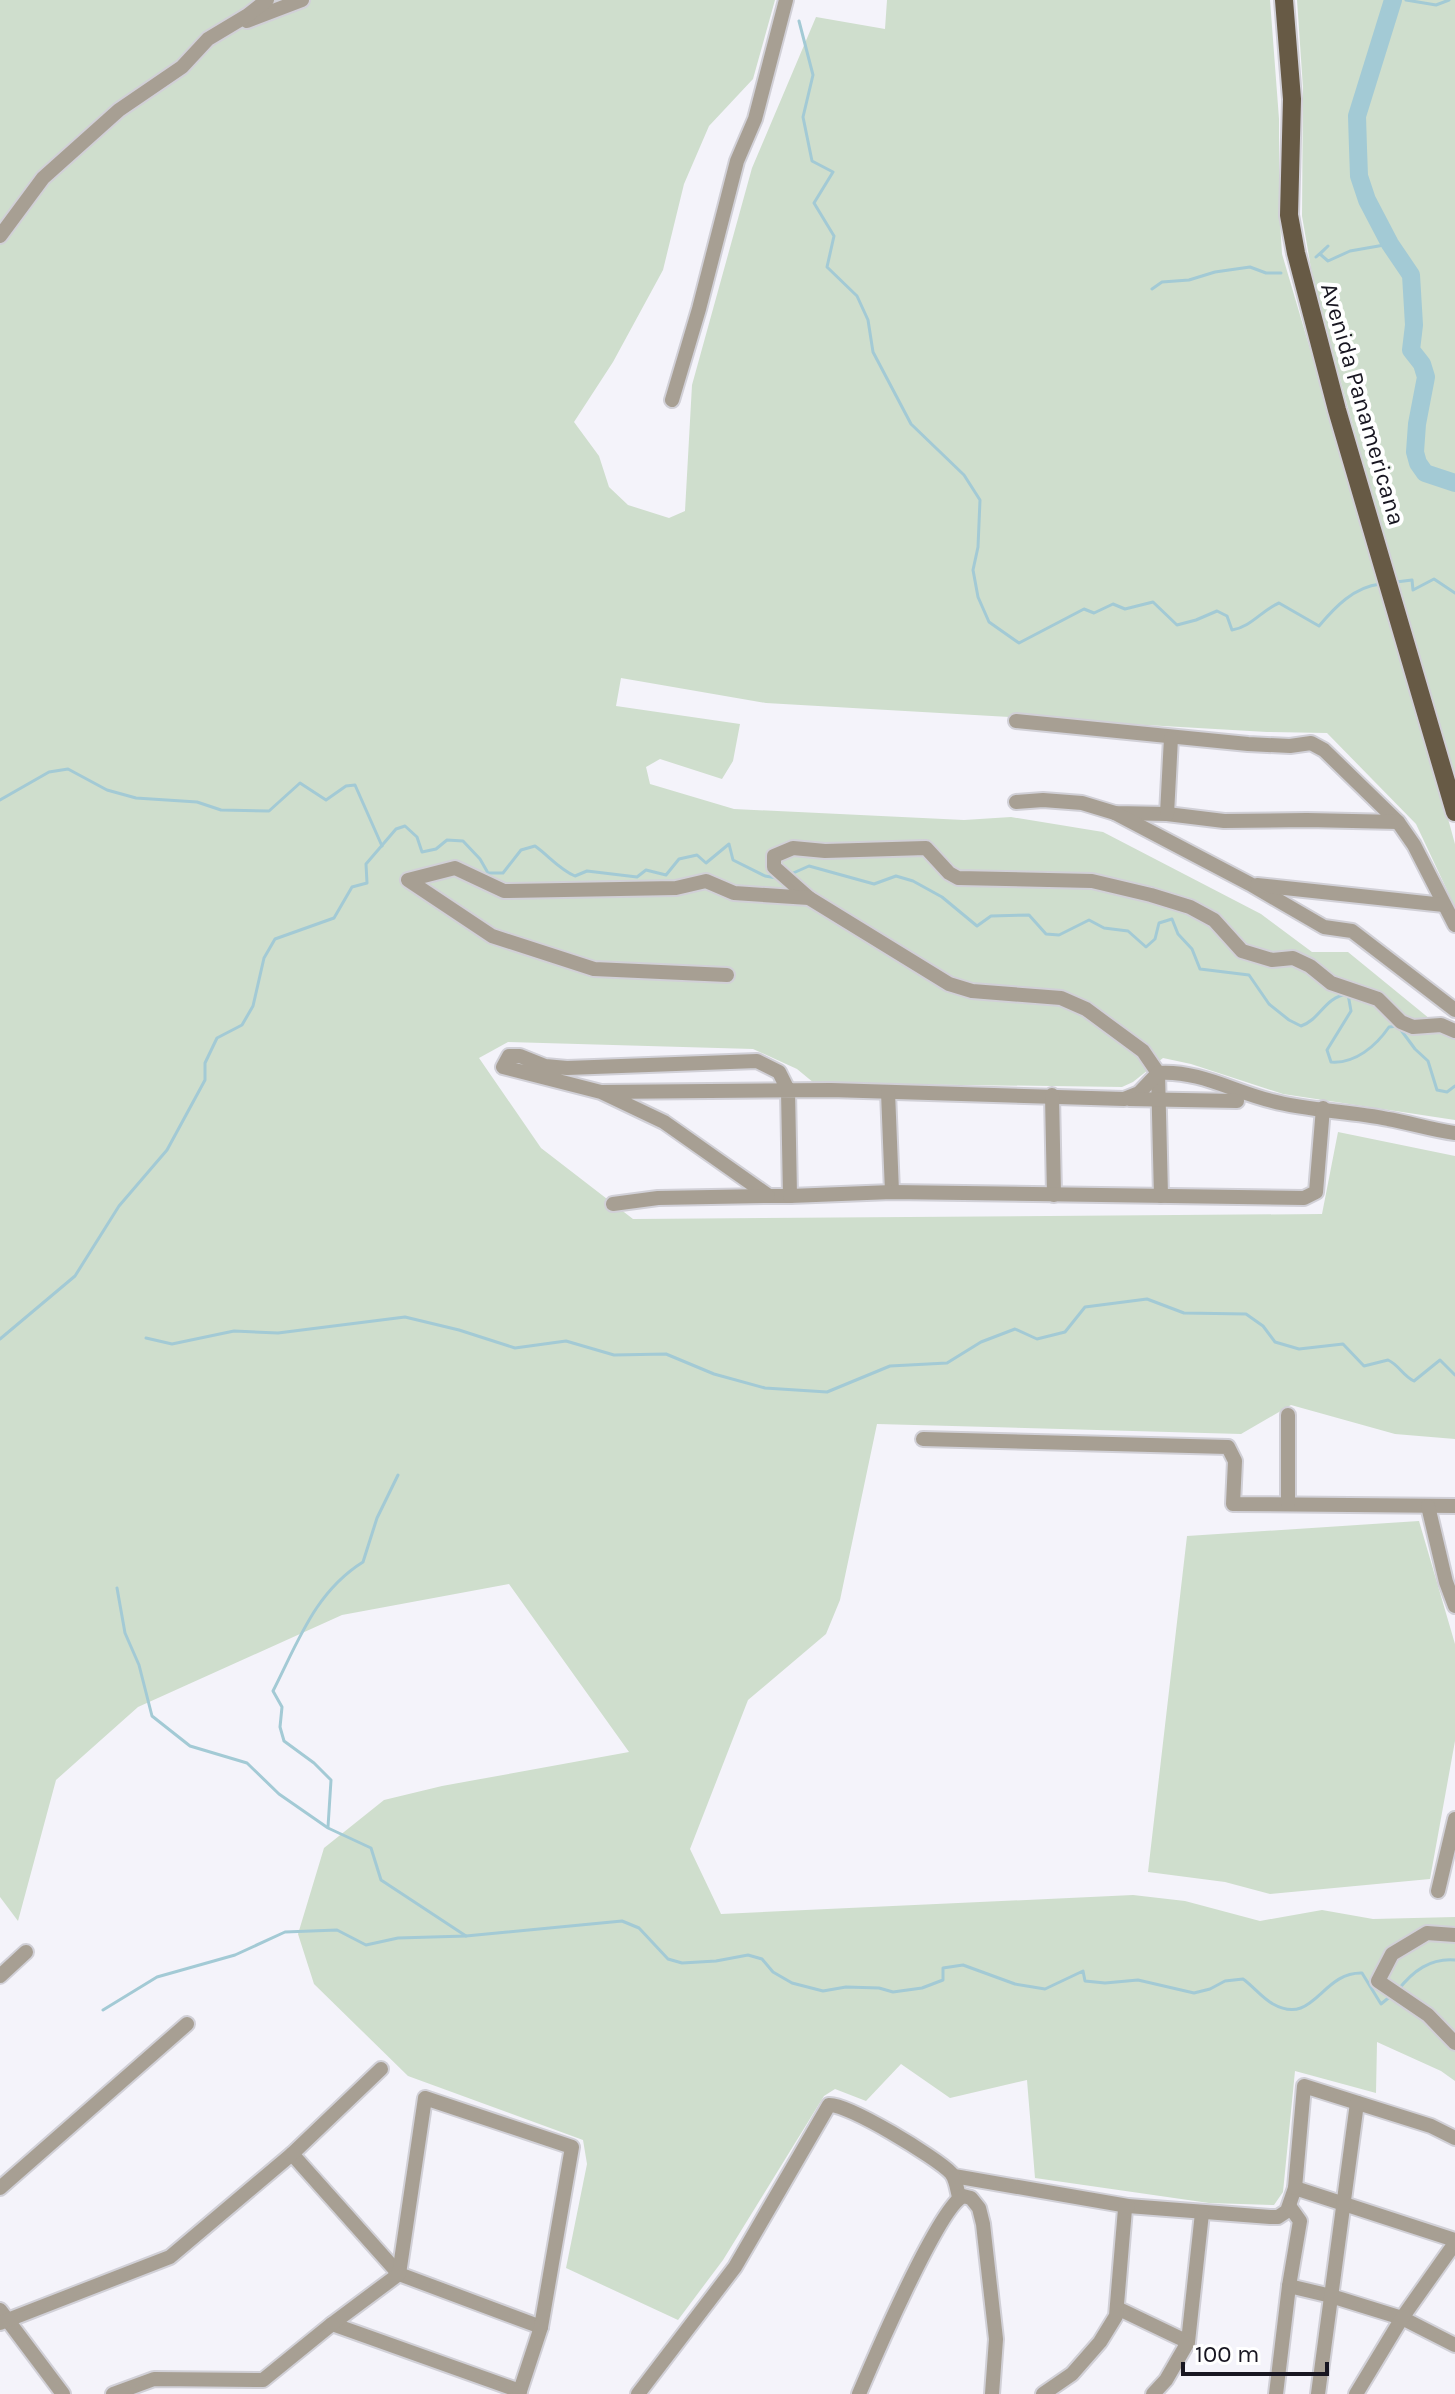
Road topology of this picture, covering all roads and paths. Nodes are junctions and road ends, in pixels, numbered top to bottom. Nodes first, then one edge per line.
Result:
1 (267, 0) edge
2 (302, 0) edge
3 (786, 0) edge
4 (1284, 0) edge
5 (227, 28) junction
6 (0, 236) edge
7 (672, 400) dead end
8 (1016, 721) dead end
9 (1171, 738) junction
10 (1016, 802) dead end
11 (1455, 812) edge
12 (1115, 813) junction
13 (1167, 814) junction
14 (1398, 822) junction
15 (1250, 884) junction
16 (809, 898) junction
17 (1444, 905) junction
18 (1455, 925) edge
19 (727, 975) dead end
20 (1455, 1010) edge
21 (1455, 1031) edge
22 (1158, 1073) junction
23 (788, 1090) junction
24 (601, 1092) junction
25 (888, 1092) junction
26 (1052, 1095) junction
27 (1124, 1099) junction
28 (1159, 1099) junction
29 (1237, 1101) dead end
30 (1323, 1108) junction
31 (1455, 1133) edge
32 (892, 1192) junction
33 (1054, 1195) junction
34 (769, 1196) junction
35 (790, 1196) junction
36 (1161, 1196) junction
37 (613, 1204) dead end
38 (1288, 1415) dead end
39 (923, 1439) dead end
40 (1288, 1504) junction
41 (1428, 1506) junction
42 (1455, 1506) edge
43 (1455, 1606) edge
44 (1455, 1819) edge
45 (1438, 1891) dead end
46 (1455, 1935) edge
47 (26, 1952) dead end
48 (0, 1976) edge
49 (187, 2024) dead end
50 (1455, 2043) edge
51 (381, 2069) dead end
52 (1357, 2103) junction
53 (1455, 2138) edge
54 (292, 2154) junction
55 (954, 2176) junction
56 (0, 2188) edge
57 (1295, 2188) junction
58 (959, 2197) junction
59 (1343, 2204) junction
60 (1128, 2206) junction
61 (1290, 2207) junction
62 (1202, 2213) junction
63 (1455, 2242) edge
64 (399, 2274) junction
65 (1289, 2286) junction
66 (1331, 2296) junction
67 (1117, 2308) junction
68 (3, 2318) edge
69 (1402, 2318) junction
70 (332, 2324) junction
71 (541, 2327) junction
72 (1188, 2342) junction
73 (1455, 2345) edge
74 (520, 2393) edge
75 (639, 2393) edge
76 (63, 2394) edge
77 (113, 2394) edge
78 (859, 2394) edge
79 (992, 2394) edge
80 (1043, 2394) edge
81 (1153, 2394) edge
82 (1276, 2394) edge
83 (1318, 2394) edge
84 (1356, 2394) edge

1 - 5 street
2 - 5 street
3 - 7 street
4 - 11 main road, Avenida Panamericana
5 - 6 street
8 - 9 street
9 - 13 street
9 - 14 street
10 - 12 street
12 - 13 street
12 - 15 street
13 - 14 street
14 - 17 street
15 - 17 street
15 - 20 street
16 - 19 street
16 - 21 street
16 - 22 street
17 - 18 street
22 - 27 street
22 - 28 street
22 - 30 street
23 - 24 street
23 - 24 street
23 - 25 street
23 - 35 street
24 - 34 street
25 - 26 street
25 - 32 street
26 - 27 street
26 - 33 street
27 - 28 street
28 - 29 street
28 - 36 street
30 - 31 street
30 - 36 street
32 - 33 street
32 - 35 street
33 - 36 street
34 - 35 street
34 - 37 street
38 - 40 street
39 - 40 street
40 - 41 street
41 - 42 street
41 - 43 street
44 - 45 street
46 - 50 street
47 - 48 street
49 - 56 street
51 - 54 street
52 - 53 street
52 - 57 street
52 - 59 street
54 - 64 street
54 - 68 street
55 - 58 street
55 - 60 street
55 - 75 street
57 - 59 street
57 - 61 street
58 - 78 street
58 - 79 street
59 - 63 street
59 - 66 street
60 - 62 street
60 - 67 street
61 - 62 street
61 - 65 street
62 - 72 street
63 - 69 street
64 - 70 street
64 - 71 street
64 - 71 street
65 - 66 street
65 - 82 street
66 - 69 street
66 - 83 street
67 - 72 street
67 - 80 street
68 - 76 street
69 - 73 street
69 - 84 street
70 - 74 street
70 - 77 street
71 - 74 street
72 - 81 street

